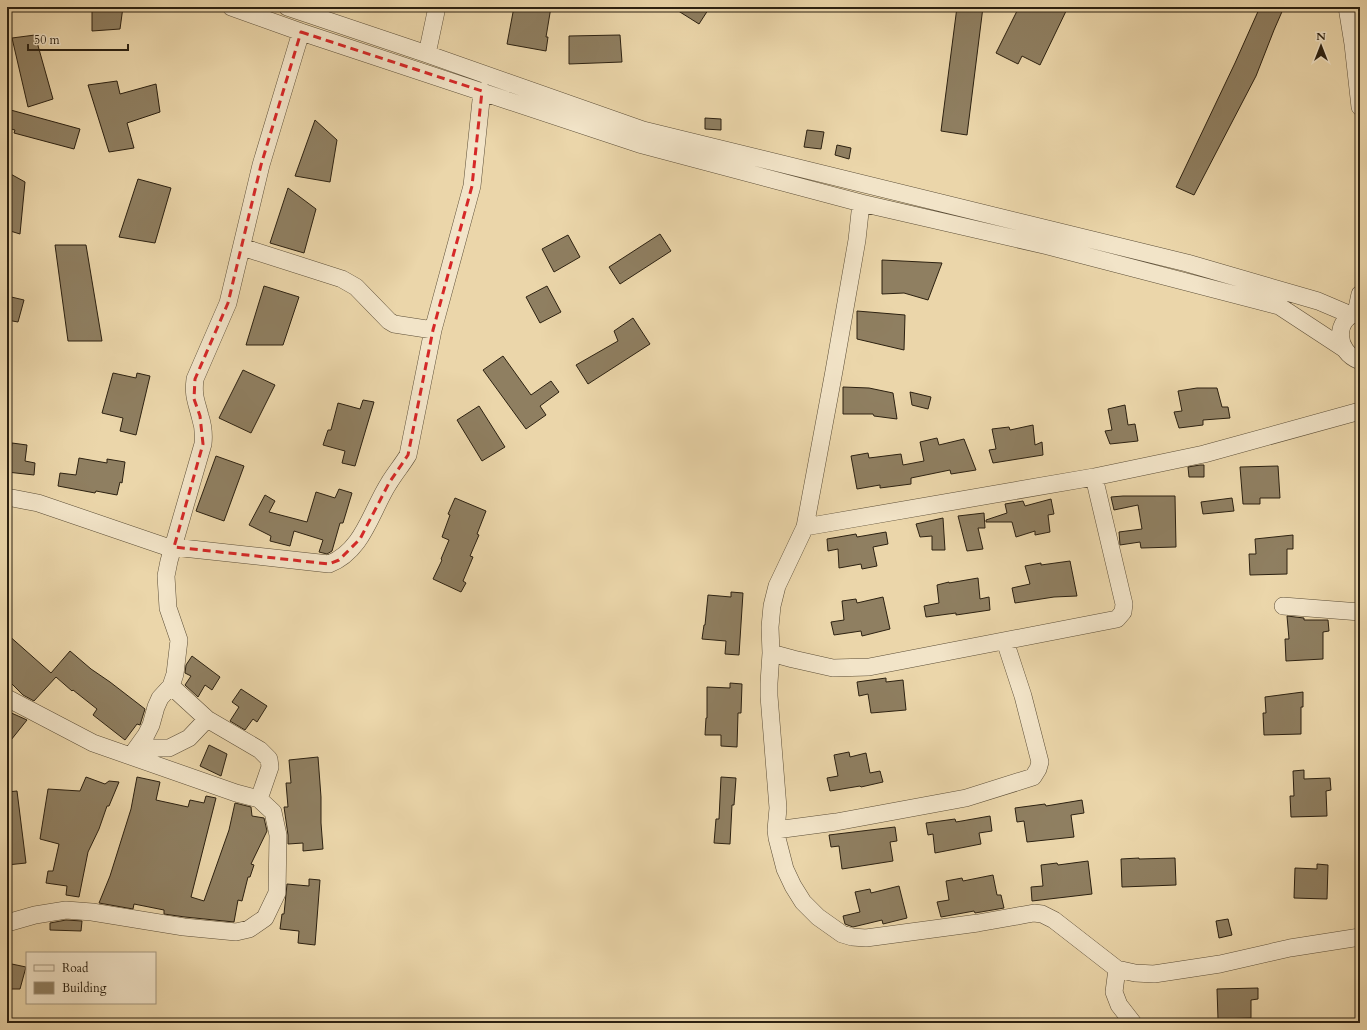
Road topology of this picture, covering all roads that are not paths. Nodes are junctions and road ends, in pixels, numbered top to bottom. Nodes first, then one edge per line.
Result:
1 (231, 7) edge
2 (287, 7) edge
3 (437, 7) edge
4 (1347, 7) edge
5 (302, 32) junction
6 (427, 54) junction
7 (482, 91) junction
8 (1360, 107) edge
9 (642, 137) junction
10 (861, 203) junction
11 (1050, 238) junction
12 (242, 247) junction
13 (1360, 294) edge
14 (1356, 313) edge
15 (433, 330) junction
16 (1343, 348) junction
17 (1360, 361) edge
18 (1360, 411) edge
19 (1094, 477) junction
20 (7, 497) edge
21 (805, 528) junction
22 (174, 547) junction
23 (1284, 606) dead end
24 (1360, 612) edge
25 (1005, 641) junction
26 (772, 653) junction
27 (171, 686) junction
28 (7, 698) edge
29 (207, 719) junction
30 (134, 752) junction
31 (259, 799) junction
32 (776, 830) junction
33 (7, 923) edge
34 (1360, 937) edge
35 (1117, 969) junction
36 (1133, 1023) edge

1 - 5 street
2 - 6 street
3 - 6 street
4 - 8 street
5 - 7 street
5 - 12 street
6 - 9 street
7 - 9 street
7 - 15 street
9 - 10 street
9 - 11 street
10 - 11 street
10 - 21 street
11 - 14 street
11 - 16 street
12 - 15 street
12 - 22 street
13 - 14 street
14 - 16 street
15 - 22 street
16 - 17 street
18 - 19 street
19 - 21 street
19 - 25 street
20 - 22 street
21 - 26 street
22 - 27 street
23 - 24 street
25 - 26 street
25 - 32 street
26 - 32 street
27 - 29 street
27 - 30 street
28 - 30 street
29 - 30 street
29 - 31 street
30 - 31 street
31 - 33 street
32 - 35 street
34 - 35 street
35 - 36 street

